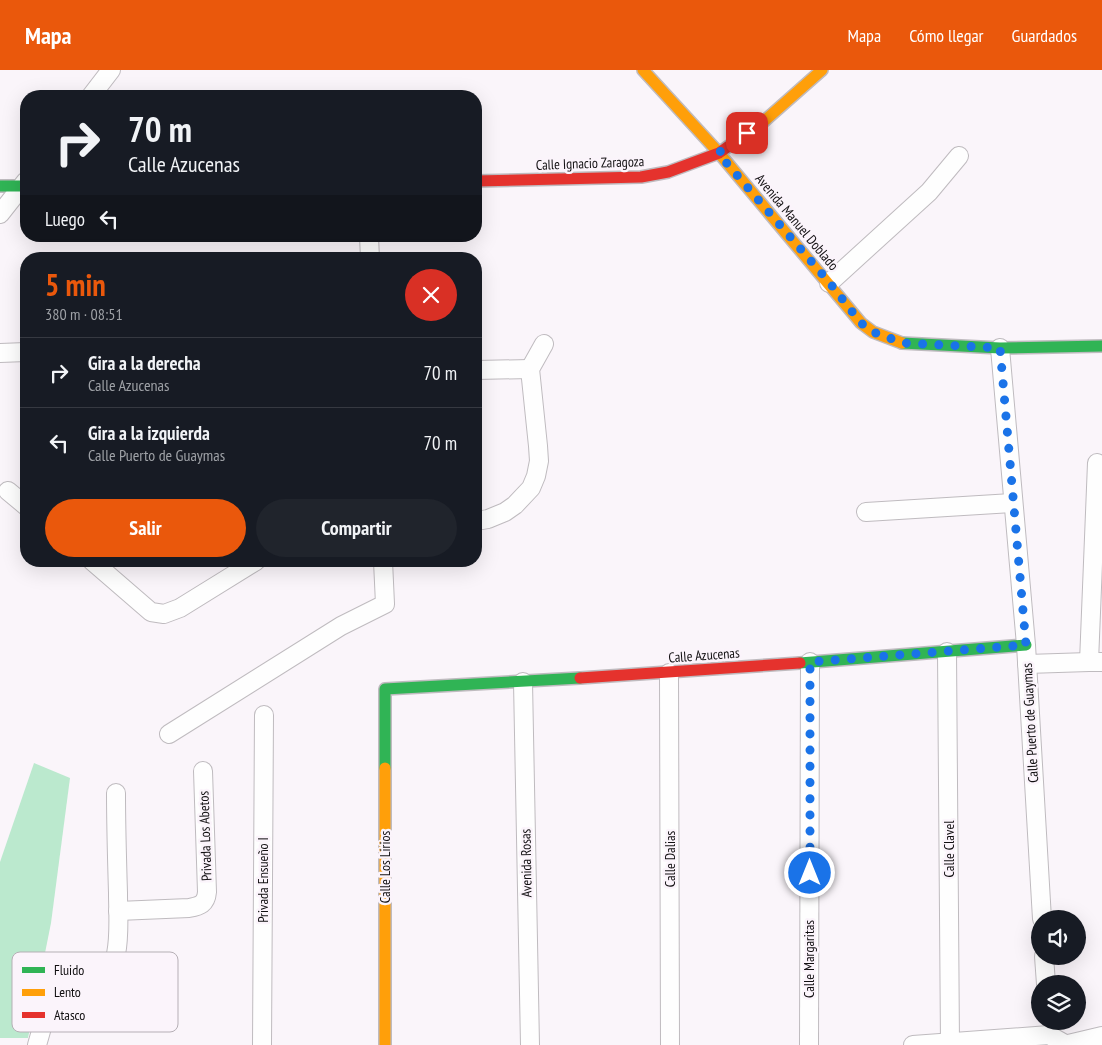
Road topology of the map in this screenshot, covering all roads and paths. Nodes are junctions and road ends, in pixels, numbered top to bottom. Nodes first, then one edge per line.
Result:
1 (112, 70) edge
2 (643, 70) edge
3 (822, 70) edge
4 (96, 90) edge
5 (718, 153) junction
6 (959, 156) dead end
7 (482, 181) edge
8 (20, 184) edge
9 (0, 186) edge
10 (20, 190) edge
11 (0, 214) edge
12 (829, 282) junction
13 (544, 344) dead end
14 (1102, 346) edge
15 (1000, 348) junction
16 (20, 352) edge
17 (0, 353) edge
18 (530, 369) junction
19 (482, 370) edge
20 (1097, 463) dead end
21 (8, 491) dead end
22 (20, 499) edge
23 (1012, 503) junction
24 (866, 512) dead end
25 (482, 520) edge
26 (99, 567) edge
27 (246, 567) edge
28 (384, 567) edge
29 (1026, 645) junction
30 (947, 652) junction
31 (810, 662) junction
32 (1096, 662) edge
33 (1027, 664) junction
34 (669, 673) junction
35 (523, 682) junction
36 (385, 689) joint
37 (264, 715) dead end
38 (169, 734) dead end
39 (203, 771) dead end
40 (116, 793) dead end
41 (1041, 910) edge
42 (118, 911) junction
43 (117, 952) edge
44 (41, 1032) edge
45 (1102, 1036) edge
46 (1055, 1038) edge
47 (950, 1044) edge
48 (37, 1045) edge
49 (262, 1045) edge
50 (384, 1045) edge
51 (530, 1045) edge
52 (670, 1045) edge
53 (809, 1045) edge
54 (913, 1045) edge

1 - 4 street
2 - 5 street, Avenida Manuel Doblado
3 - 5 street, Calle Ignacio Zaragoza
5 - 7 street, Calle Ignacio Zaragoza
5 - 12 street, Avenida Manuel Doblado
6 - 12 street
8 - 9 street
10 - 11 street
12 - 15 street, Avenida Manuel Doblado
13 - 18 street
14 - 15 street, Avenida Manuel Doblado
15 - 23 street, Calle Puerto de Guaymas
16 - 17 street
18 - 19 street
18 - 25 street
20 - 32 street
21 - 22 street
23 - 24 street
23 - 29 street, Calle Puerto de Guaymas
26 - 27 street
28 - 38 street
29 - 30 street, Calle Azucenas
29 - 33 street, Calle Puerto de Guaymas
30 - 31 street, Calle Azucenas
30 - 47 street, Calle Clavel
31 - 34 street, Calle Azucenas
31 - 53 street, Calle Margaritas
32 - 33 street
33 - 41 street, Calle Puerto de Guaymas
34 - 35 street, Calle Azucenas
34 - 52 street, Calle Dalias
35 - 36 street, Calle Azucenas
35 - 51 street, Avenida Rosas
36 - 50 street, Calle Los Lirios
37 - 49 street, Privada Ensueño I
39 - 42 street, Privada Los Abetos
40 - 42 street
42 - 43 street
44 - 48 street
45 - 46 street
46 - 47 street
47 - 54 street

